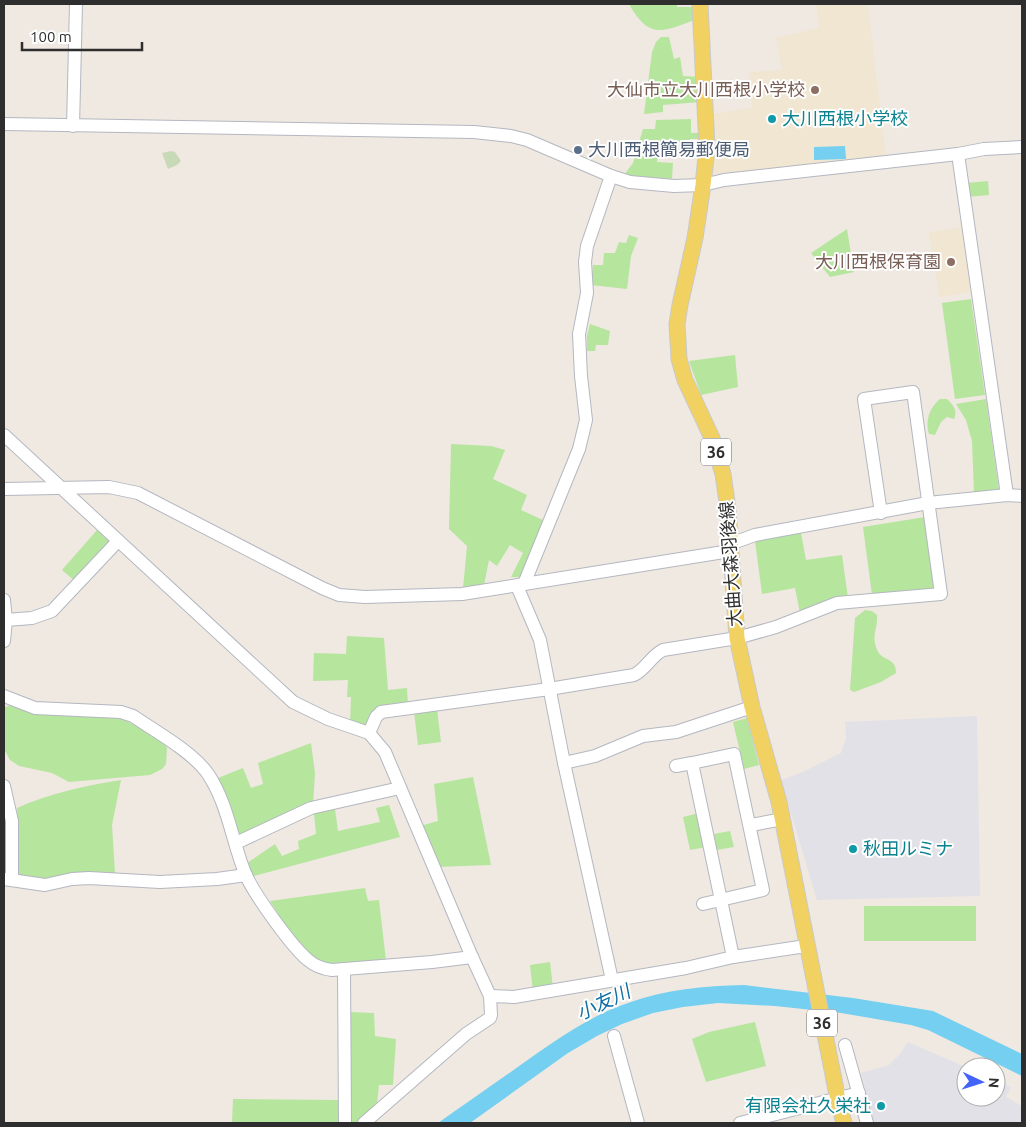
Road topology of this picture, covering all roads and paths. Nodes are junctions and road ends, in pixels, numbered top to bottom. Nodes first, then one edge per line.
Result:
1 (76, 4) edge
2 (700, 4) edge
3 (4, 124) edge
4 (73, 126) junction
5 (1022, 147) edge
6 (958, 154) junction
7 (611, 176) junction
8 (703, 185) junction
9 (4, 435) edge
10 (60, 487) junction
11 (4, 488) edge
12 (1007, 495) junction
13 (1022, 496) edge
14 (928, 503) junction
15 (881, 512) junction
16 (118, 541) junction
17 (730, 548) junction
18 (520, 585) junction
19 (4, 600) edge
20 (6, 620) junction
21 (737, 638) junction
22 (4, 641) edge
23 (549, 689) junction
24 (4, 696) edge
25 (752, 707) junction
26 (369, 733) junction
27 (564, 763) junction
28 (692, 763) junction
29 (676, 766) dead end
30 (4, 786) edge
31 (400, 788) junction
32 (783, 819) junction
33 (751, 825) junction
34 (236, 843) junction
35 (246, 875) junction
36 (8, 880) edge
37 (721, 899) junction
38 (703, 904) dead end
39 (806, 946) junction
40 (472, 957) junction
41 (733, 957) junction
42 (344, 969) junction
43 (612, 980) junction
44 (490, 996) junction
45 (614, 1036) dead end
46 (845, 1045) dead end
47 (859, 1093) junction
48 (838, 1100) junction
49 (345, 1123) edge
50 (364, 1123) edge
51 (638, 1123) edge
52 (740, 1123) edge
53 (844, 1123) edge
54 (867, 1123) edge

1 - 4 street
2 - 8 main road, 大曲大森羽後線 / 36
3 - 4 street
4 - 7 street
5 - 6 street
6 - 8 street
6 - 12 street
7 - 8 street
7 - 18 street
8 - 17 main road, 大曲大森羽後線 / 36
9 - 10 street
10 - 11 street
10 - 16 street
10 - 18 street
12 - 13 street
12 - 14 street
14 - 15 street
14 - 15 street
14 - 21 street
15 - 17 street
16 - 20 street
16 - 26 street
17 - 18 street
17 - 21 main road, 大曲大森羽後線 / 36
18 - 23 street
19 - 20 street
20 - 22 street
21 - 23 street
21 - 25 main road, 大曲大森羽後線 / 36
23 - 26 street
23 - 27 street
24 - 34 street
25 - 27 street
25 - 32 main road, 大曲大森羽後線 / 36
26 - 31 street
27 - 43 street
28 - 29 street
28 - 33 street
28 - 37 street
30 - 36 street
31 - 34 street
31 - 40 street
32 - 33 street
32 - 39 main road, 大曲大森羽後線 / 36
33 - 37 street
34 - 35 street
35 - 36 street
35 - 42 street
37 - 38 street
37 - 41 street
39 - 41 street
39 - 48 main road, 大曲大森羽後線 / 36
40 - 42 street
40 - 44 street
41 - 43 street
42 - 49 street
43 - 44 street
44 - 50 street
45 - 51 street
46 - 47 street
47 - 48 street
47 - 54 street
48 - 52 street
48 - 53 main road, 大曲大森羽後線 / 36

